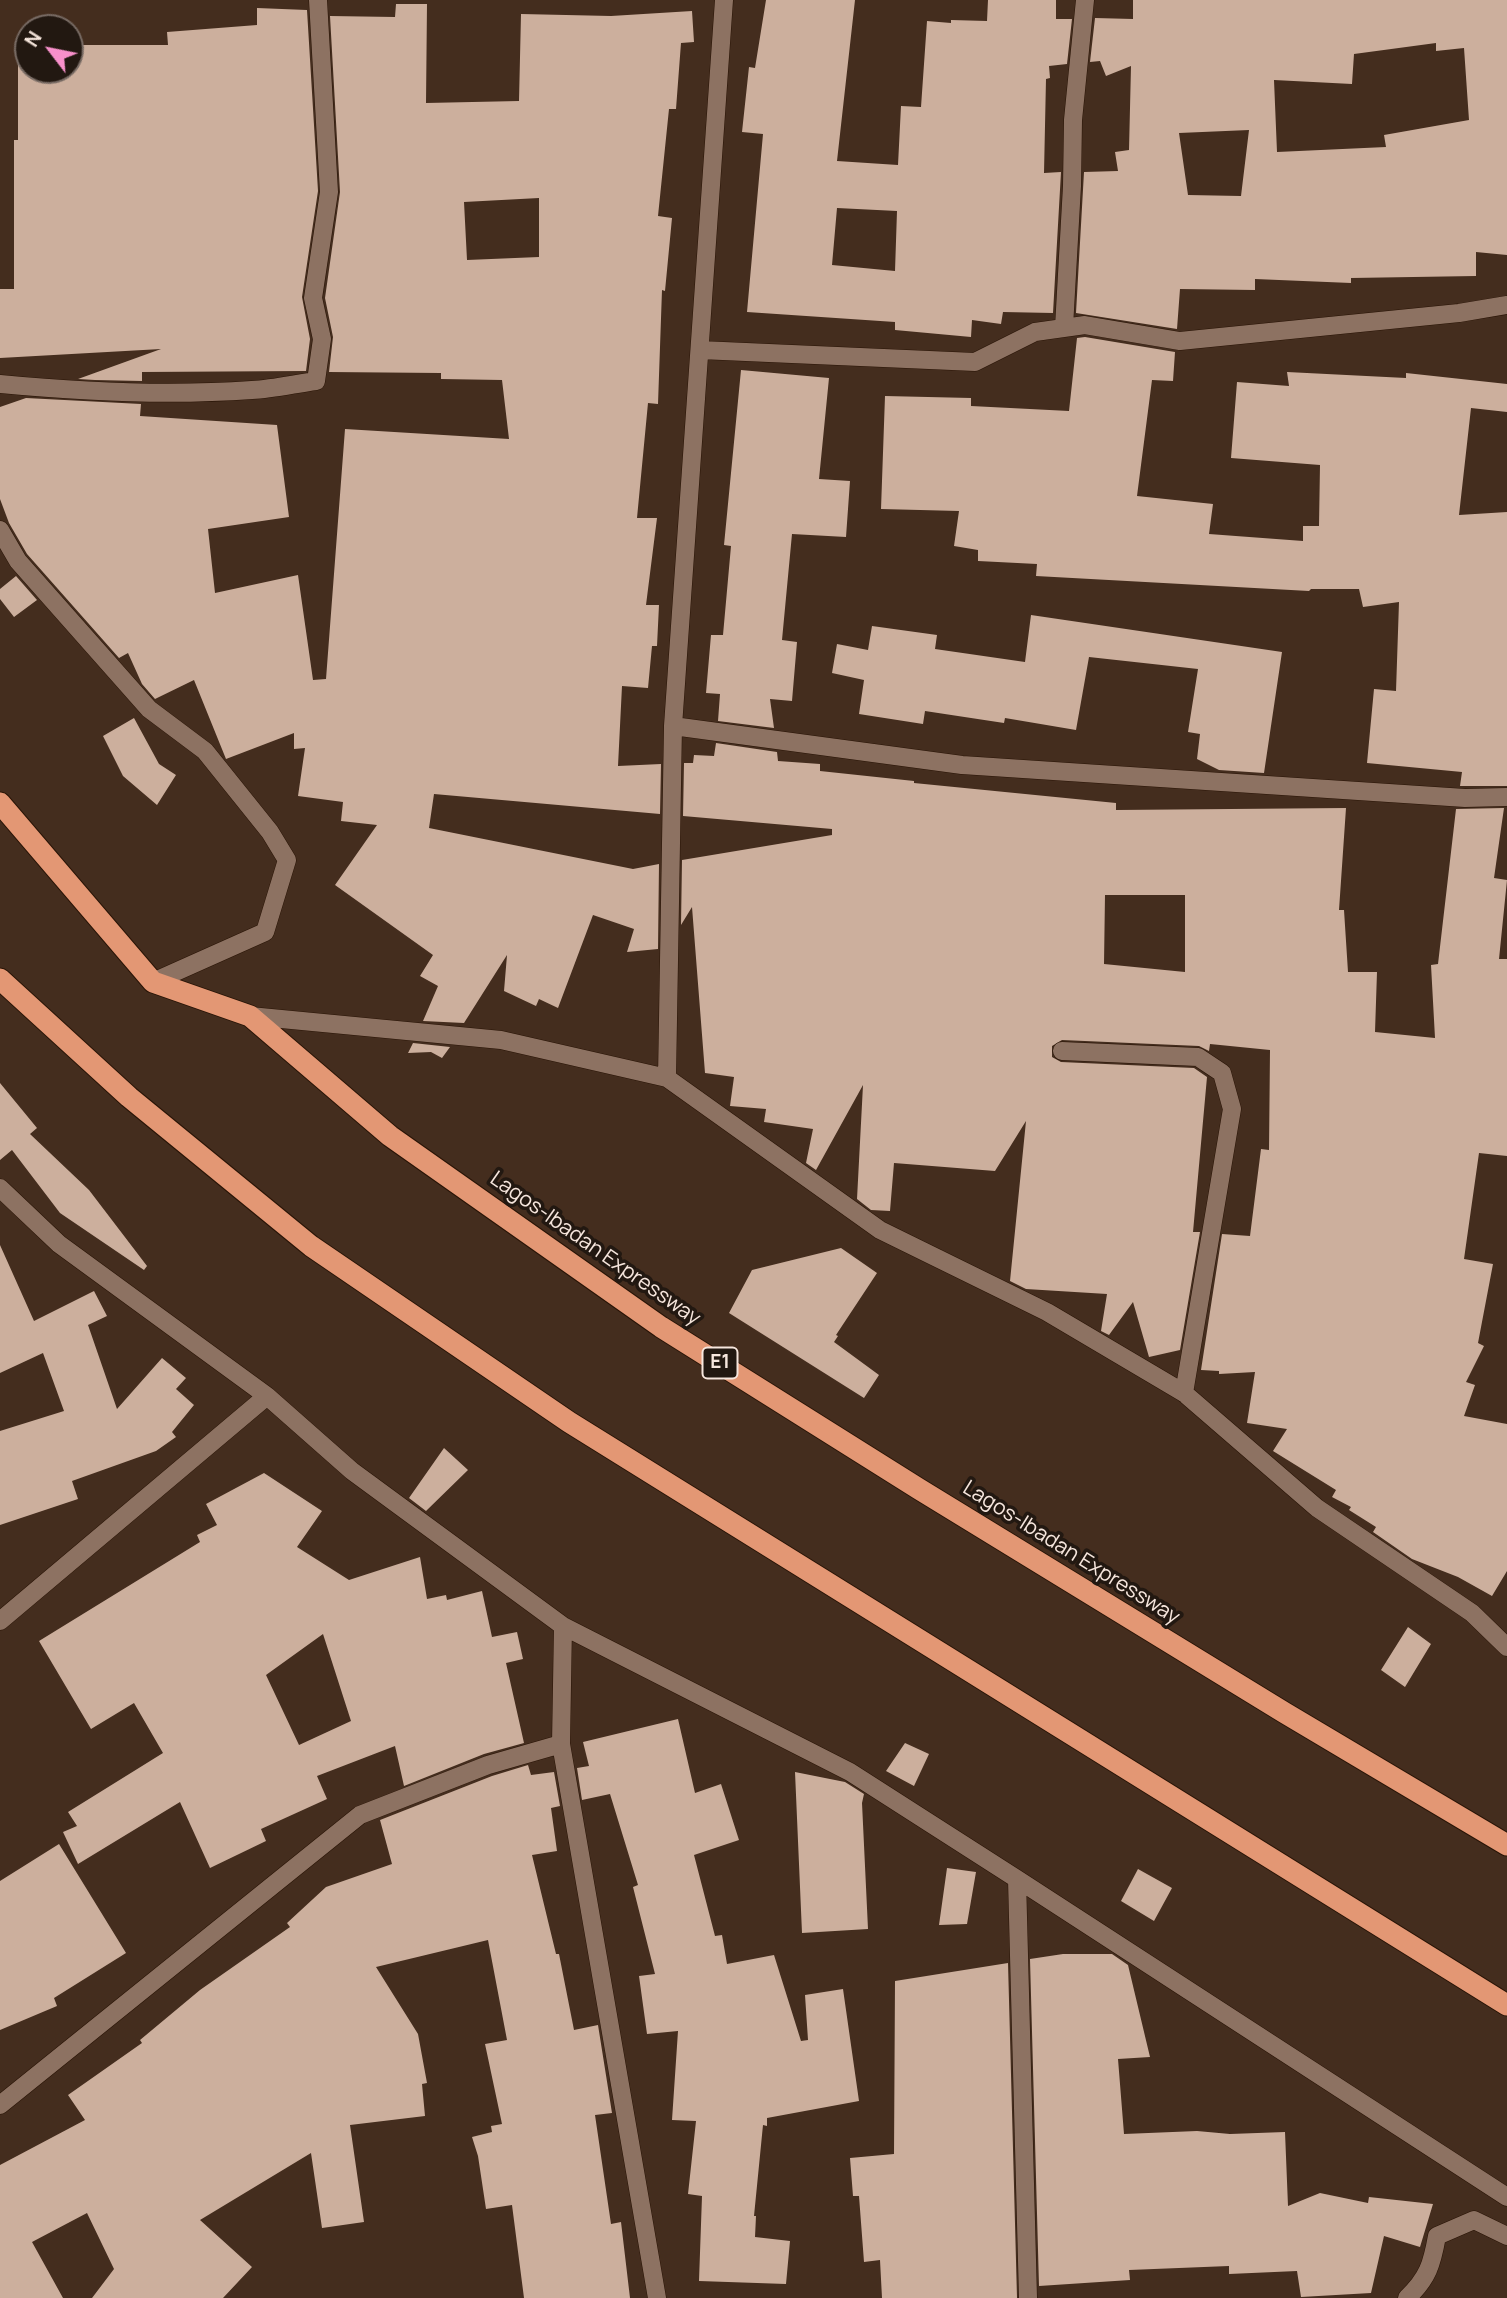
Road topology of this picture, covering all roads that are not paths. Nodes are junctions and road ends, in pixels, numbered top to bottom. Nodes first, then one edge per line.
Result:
1 (318, 0) edge
2 (724, 0) edge
3 (1085, 0) edge
4 (1507, 305) edge
5 (1064, 327) junction
6 (699, 350) junction
7 (0, 384) edge
8 (0, 530) edge
9 (673, 726) junction
10 (1507, 797) edge
11 (0, 803) edge
12 (0, 979) edge
13 (153, 982) junction
14 (250, 1016) junction
15 (1062, 1051) dead end
16 (667, 1078) junction
17 (0, 1188) edge
18 (1184, 1393) junction
19 (267, 1396) junction
20 (0, 1621) edge
21 (562, 1626) junction
22 (1507, 1647) edge
23 (561, 1744) junction
24 (1507, 1845) edge
25 (1017, 1879) junction
26 (1507, 2004) edge
27 (0, 2105) edge
28 (1507, 2197) edge
29 (1507, 2236) edge
30 (657, 2298) edge
31 (1028, 2298) edge
32 (1407, 2298) edge

1 - 7 street
2 - 6 street
3 - 5 street
4 - 5 street
5 - 6 street
6 - 9 street
8 - 13 street
9 - 10 street
9 - 16 street
11 - 13 highway
12 - 26 highway
13 - 14 highway, Lagos-Ibadan Expressway / E1
14 - 16 street
14 - 24 highway, Lagos-Ibadan Expressway / E1
15 - 18 street
16 - 18 street
17 - 19 street
18 - 22 street
19 - 20 street
19 - 21 street
21 - 23 street
21 - 25 street
23 - 27 street
23 - 30 street
25 - 28 street
25 - 31 street
29 - 32 street

